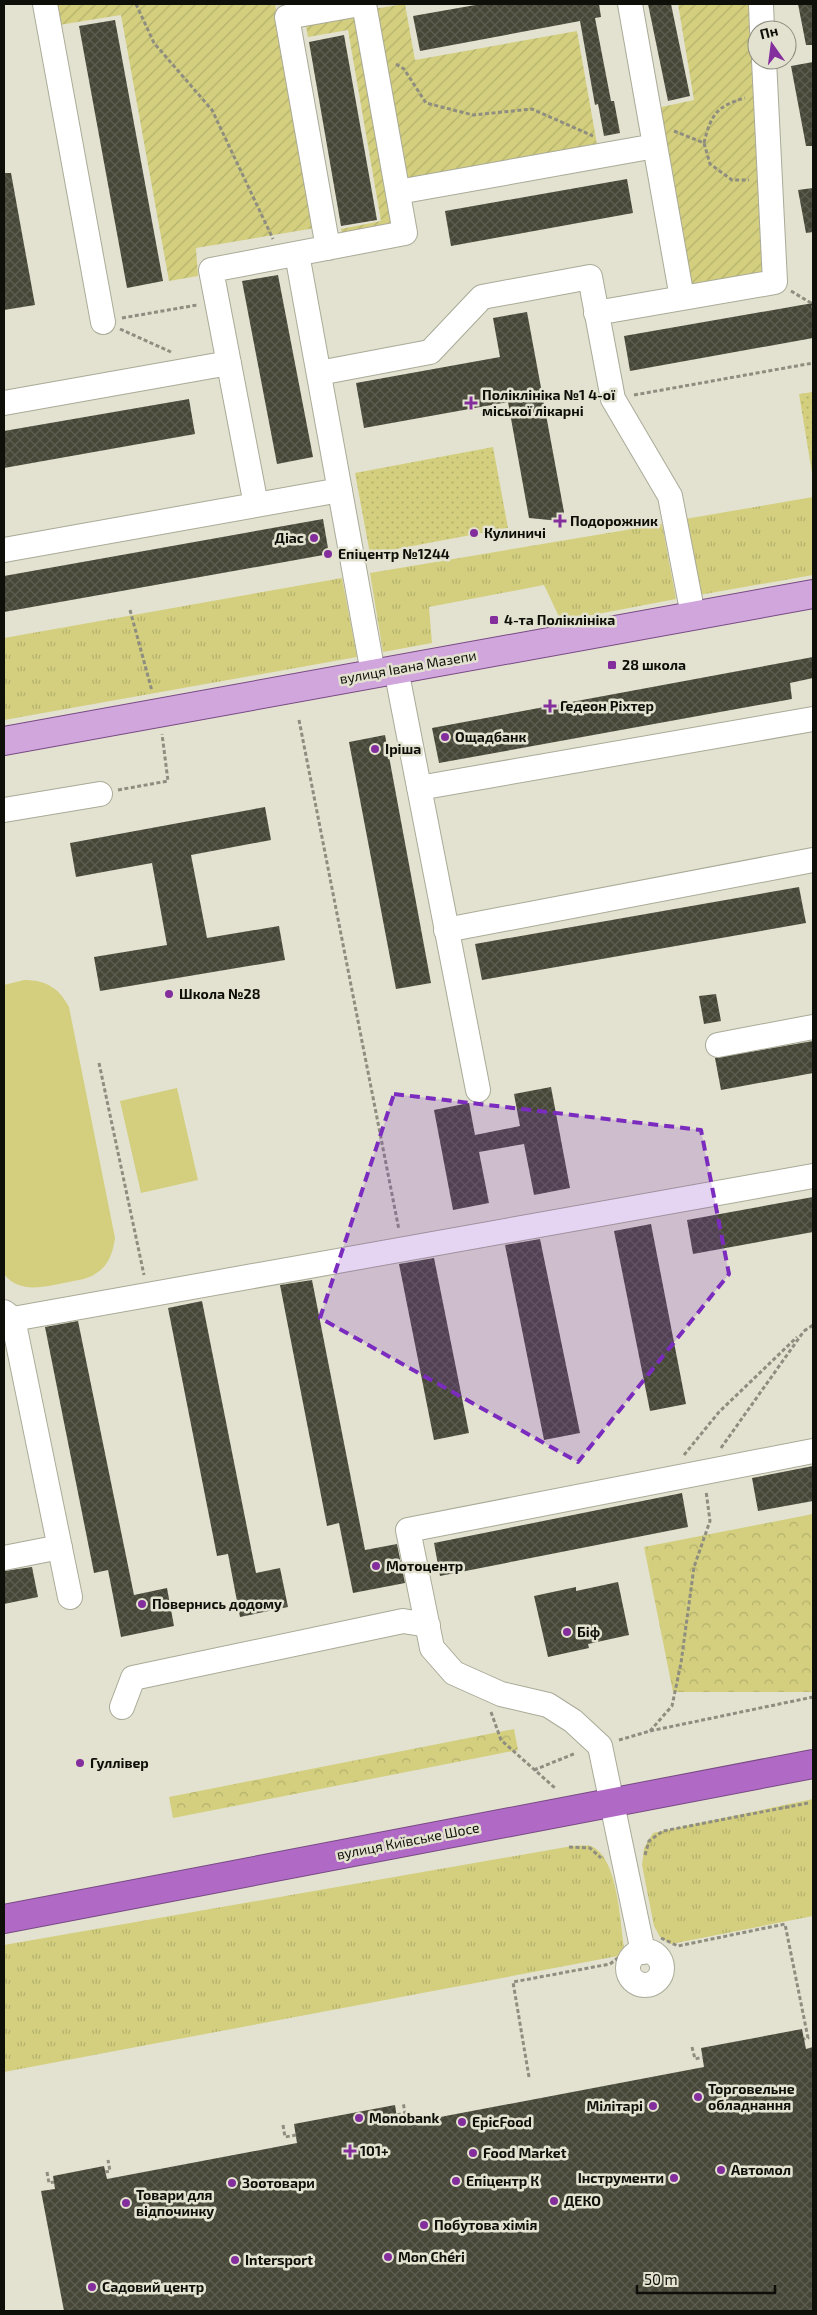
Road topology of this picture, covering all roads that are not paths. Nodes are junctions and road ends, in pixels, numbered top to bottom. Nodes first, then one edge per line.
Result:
1 (45, 4) edge
2 (360, 4) edge
3 (364, 4) edge
4 (630, 4) edge
5 (761, 4) edge
6 (325, 7) edge
7 (762, 20) edge
8 (764, 70) edge
9 (656, 146) junction
10 (398, 192) junction
11 (328, 248) junction
12 (290, 255) junction
13 (682, 298) junction
14 (596, 314) junction
15 (103, 322) road end
16 (229, 364) junction
17 (319, 373) junction
18 (4, 403) edge
19 (340, 490) junction
20 (256, 505) junction
21 (4, 550) edge
22 (813, 594) edge
23 (693, 615) junction
24 (385, 671) junction
25 (813, 719) edge
26 (4, 741) edge
27 (418, 788) junction
28 (100, 794) road end
29 (4, 810) edge
30 (813, 860) edge
31 (446, 930) junction
32 (813, 1028) edge
33 (718, 1045) dead end
34 (478, 1090) dead end
35 (813, 1176) edge
36 (8, 1316) edge
37 (813, 1451) edge
38 (60, 1547) junction
39 (4, 1558) edge
40 (70, 1597) dead end
41 (428, 1625) junction
42 (122, 1707) dead end
43 (813, 1764) edge
44 (610, 1802) junction
45 (4, 1919) edge
46 (641, 1945) road end

1 - 15 lane
2 - 6 lane
3 - 10 lane
4 - 9 lane
5 - 7 lane
6 - 11 lane
8 - 13 lane
9 - 10 lane
9 - 13 lane
10 - 11 lane
11 - 12 lane
12 - 16 lane
12 - 17 lane
13 - 14 lane
14 - 17 lane
14 - 23 lane
16 - 18 lane
16 - 20 lane
17 - 19 lane
19 - 20 lane
19 - 24 lane
20 - 21 lane
22 - 23 main road, вулиця Івана Мазепи
23 - 24 main road, вулиця Івана Мазепи
24 - 26 main road, вулиця Івана Мазепи
24 - 27 lane
25 - 27 lane
27 - 31 lane
28 - 29 lane
30 - 31 lane
31 - 34 lane
32 - 33 lane
35 - 36 lane
36 - 38 lane
37 - 41 lane
38 - 39 lane
38 - 40 lane
41 - 42 lane
41 - 44 lane
43 - 44 highway, вулиця Київське Шосе
44 - 45 highway, вулиця Київське Шосе
44 - 46 lane

